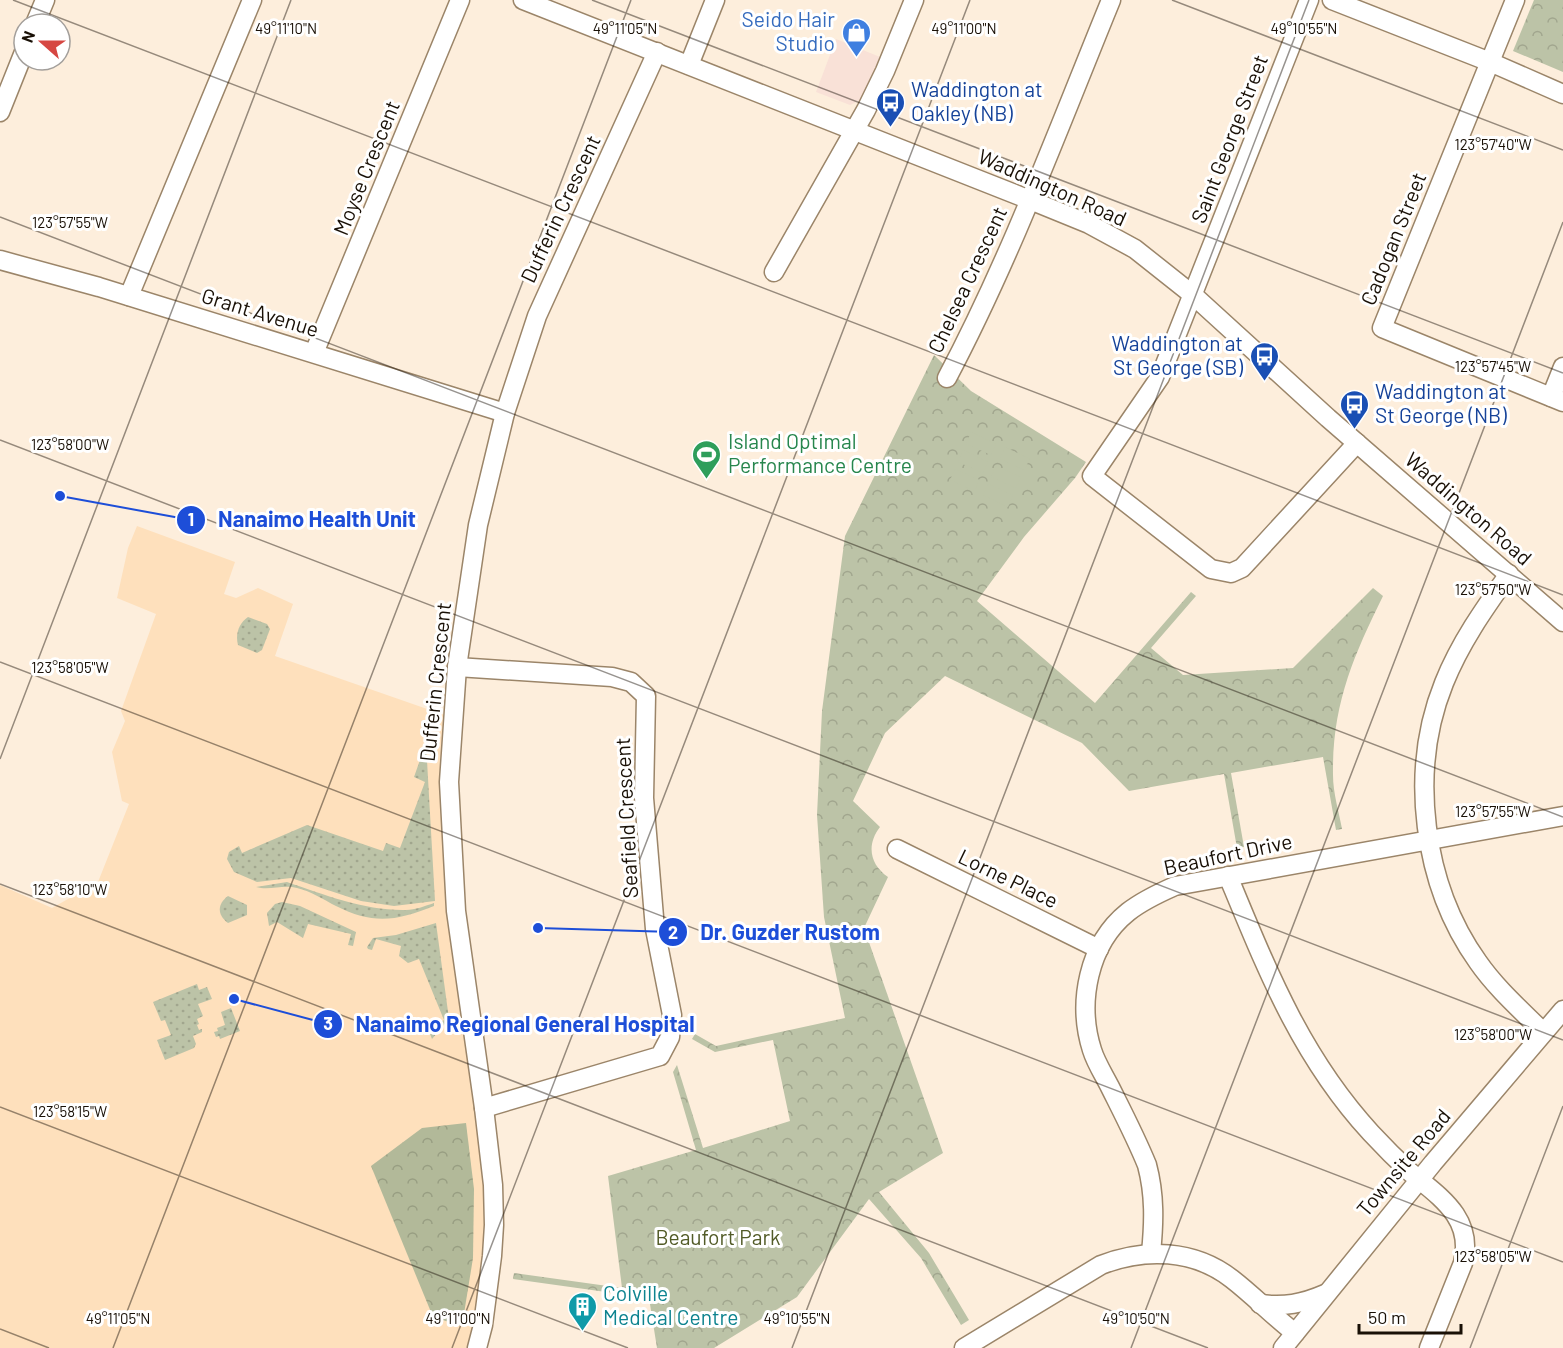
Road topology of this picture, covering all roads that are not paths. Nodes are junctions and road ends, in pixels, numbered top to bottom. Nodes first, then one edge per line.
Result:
1 (252, 0) edge
2 (460, 0) edge
3 (524, 0) edge
4 (715, 0) edge
5 (914, 0) edge
6 (1111, 0) edge
7 (1309, 0) edge
8 (1332, 0) edge
9 (1515, 0) edge
10 (657, 52) junction
11 (1490, 62) junction
12 (689, 65) junction
13 (16, 72) edge
14 (1563, 94) edge
15 (0, 112) edge
16 (855, 130) junction
17 (1030, 200) junction
18 (0, 260) edge
19 (774, 272) dead end
20 (1193, 295) junction
21 (129, 296) junction
22 (314, 353) junction
23 (1563, 367) edge
24 (947, 378) dead end
25 (1557, 400) edge
26 (505, 413) junction
27 (1357, 442) junction
28 (1509, 574) junction
29 (1563, 622) edge
30 (457, 667) junction
31 (1563, 816) edge
32 (1429, 841) junction
33 (897, 849) dead end
34 (1228, 876) junction
35 (1099, 949) junction
36 (1563, 1010) edge
37 (1543, 1032) junction
38 (484, 1108) junction
39 (1419, 1179) junction
40 (1151, 1253) junction
41 (1327, 1293) junction
42 (1260, 1304) junction
43 (1294, 1334) junction
44 (477, 1348) edge
45 (964, 1348) edge
46 (1282, 1348) edge
47 (1429, 1348) edge

1 - 21 street
2 - 22 street, Moyse Crescent
3 - 10 street, Waddington Road
4 - 12 street
5 - 16 street
6 - 17 street, Chelsea Crescent
7 - 20 street, Saint George Street
8 - 11 street
9 - 11 street, Cadogan Street
10 - 12 street, Waddington Road
10 - 26 street, Dufferin Crescent
11 - 14 street
11 - 25 street, Cadogan Street
12 - 16 street, Waddington Road
13 - 15 street
16 - 17 street, Waddington Road
16 - 19 street
17 - 20 street, Waddington Road
17 - 24 street, Chelsea Crescent
18 - 21 street, Grant Avenue
20 - 27 street, Waddington Road
20 - 27 street, Saint George Street
21 - 22 street, Grant Avenue
22 - 26 street, Grant Avenue
23 - 25 street
26 - 30 street, Dufferin Crescent
27 - 28 street, Waddington Road
28 - 29 street, Waddington Road
28 - 32 street
30 - 38 street, Dufferin Crescent
30 - 38 street, Seafield Crescent
31 - 32 street, Beaufort Drive
32 - 34 street, Beaufort Drive
32 - 37 street
33 - 35 street, Lorne Place
34 - 35 street, Beaufort Drive
34 - 39 street
35 - 40 street, Beaufort Drive
36 - 37 street, Townsite Road
37 - 39 street, Townsite Road
38 - 44 street, Dufferin Crescent
39 - 41 street, Townsite Road
39 - 47 street
40 - 42 street
40 - 45 street
41 - 42 street
41 - 43 street, Townsite Road
42 - 43 street
43 - 46 street, Townsite Road

